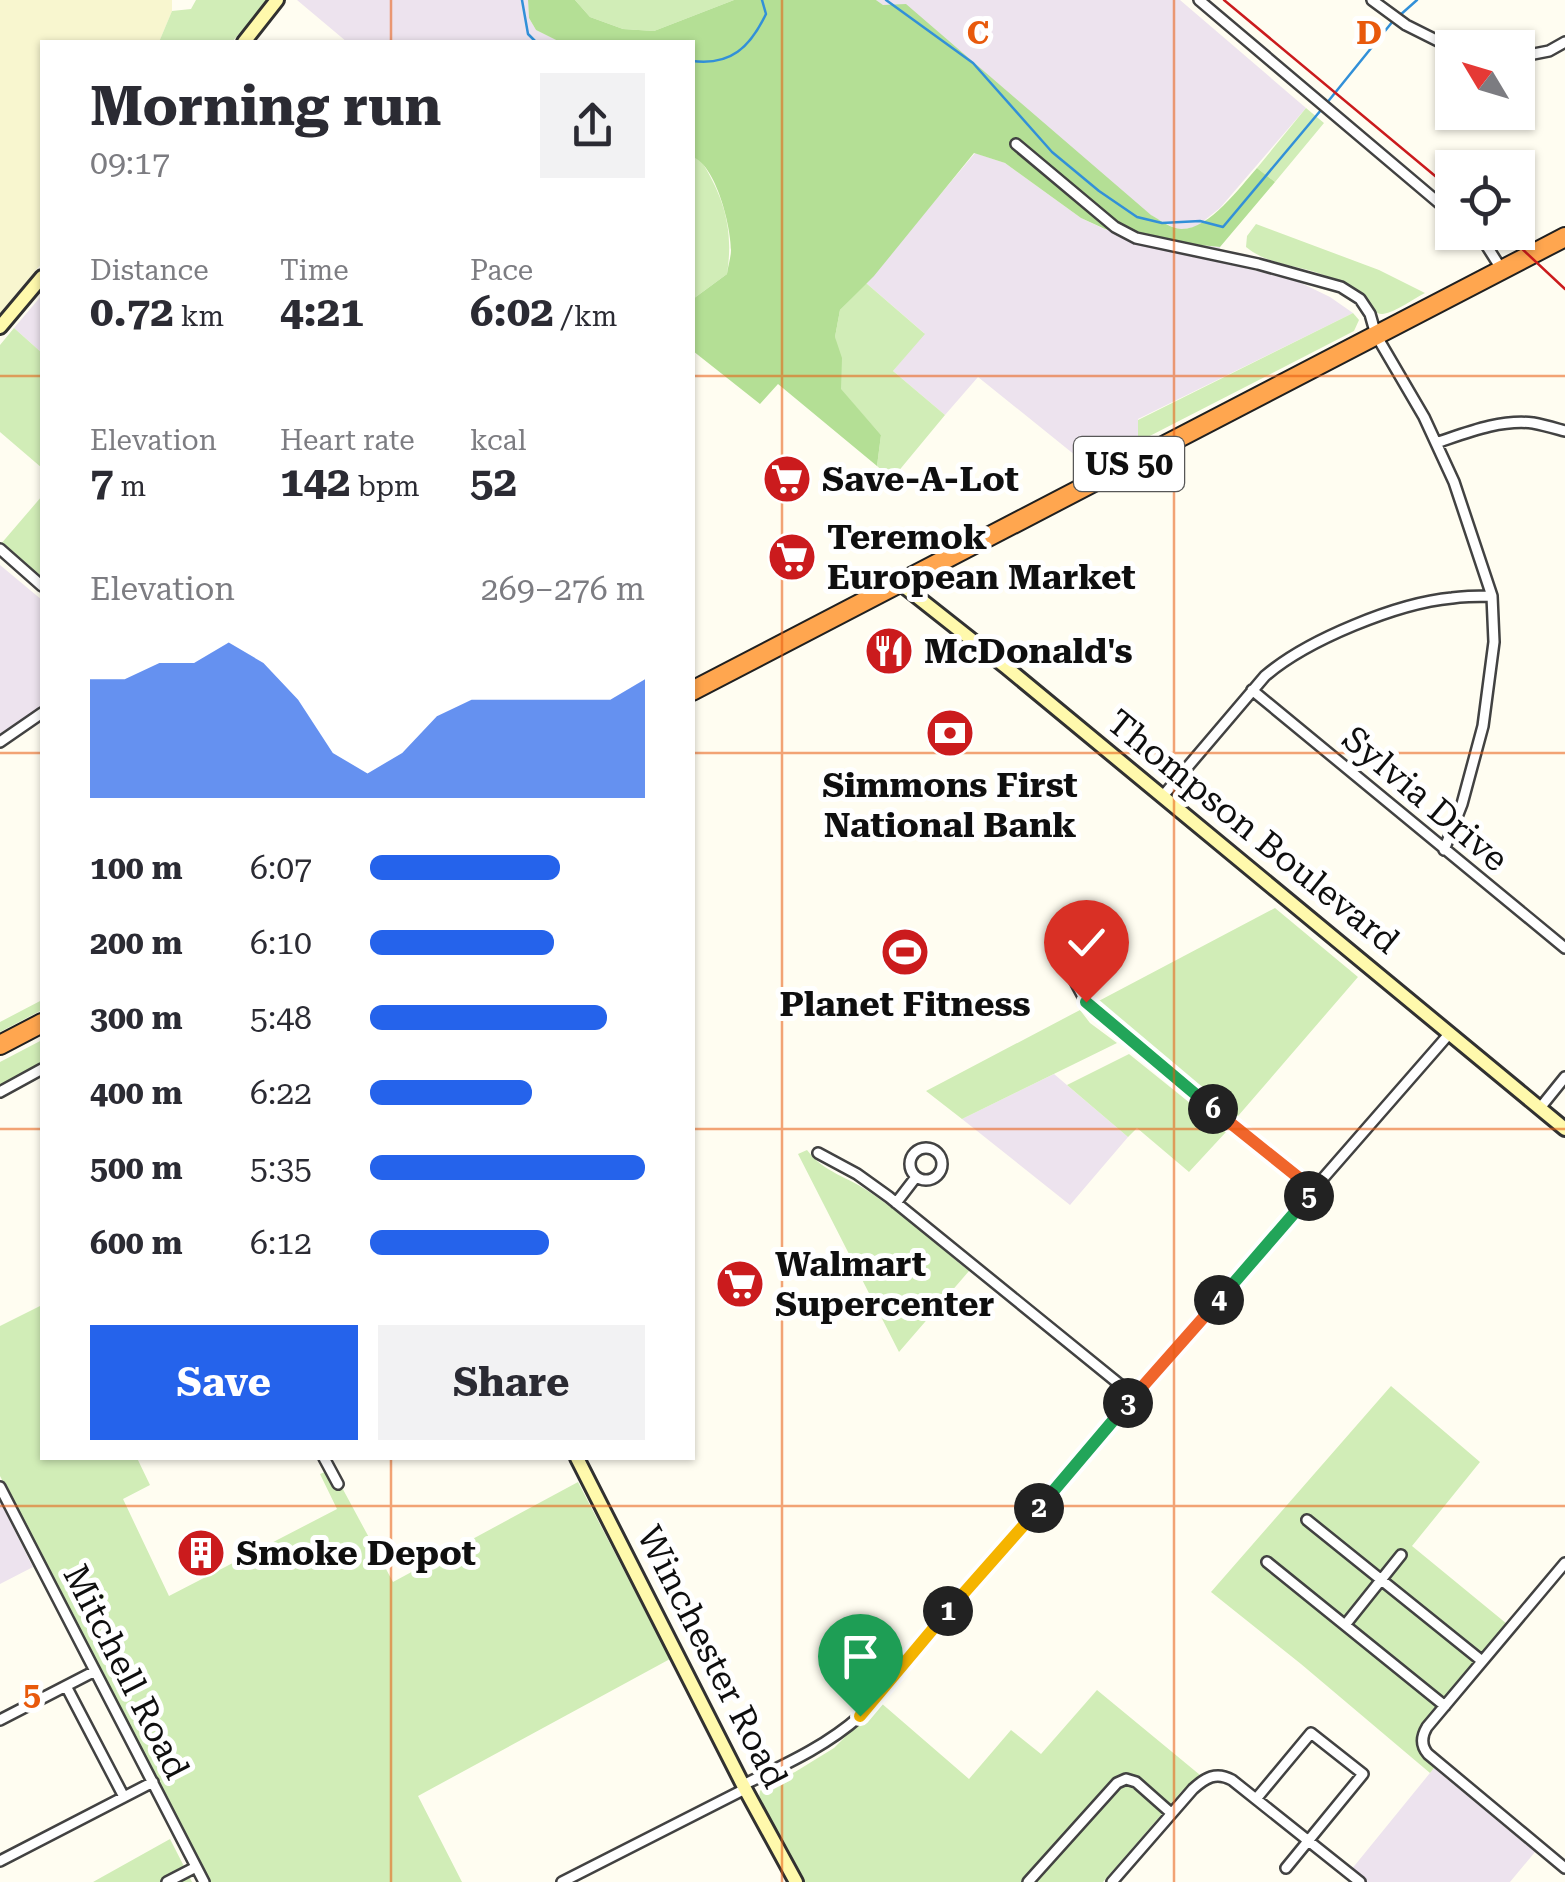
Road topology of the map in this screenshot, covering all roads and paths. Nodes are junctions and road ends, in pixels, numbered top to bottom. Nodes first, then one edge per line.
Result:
1 (277, 0) edge
2 (1199, 0) edge
3 (1372, 0) edge
4 (1435, 39) edge
5 (246, 40) edge
6 (1565, 42) edge
7 (1535, 54) edge
8 (1016, 144) dead end
9 (1435, 200) edge
10 (1565, 237) edge
11 (1489, 250) edge
12 (1502, 270) junction
13 (40, 279) edge
14 (0, 327) edge
15 (1376, 335) junction
16 (1565, 431) edge
17 (1436, 443) junction
18 (0, 549) edge
19 (40, 584) edge
20 (901, 584) junction
21 (1492, 596) junction
22 (695, 690) edge
23 (1252, 690) junction
24 (40, 714) edge
25 (0, 742) edge
26 (1162, 796) junction
27 (1444, 850) junction
28 (1565, 948) edge
29 (1072, 976) dead end
30 (40, 1024) edge
31 (1450, 1033) junction
32 (0, 1045) edge
33 (40, 1070) edge
34 (1565, 1077) edge
35 (0, 1092) edge
36 (1540, 1108) junction
37 (1565, 1129) edge
38 (818, 1153) dead end
39 (916, 1177) dead end
40 (1314, 1190) junction
41 (896, 1202) junction
42 (1134, 1396) junction
43 (325, 1460) edge
44 (578, 1460) edge
45 (338, 1484) dead end
46 (0, 1488) edge
47 (1307, 1520) dead end
48 (1401, 1555) dead end
49 (1267, 1562) dead end
50 (1565, 1563) edge
51 (1381, 1580) junction
52 (1345, 1625) junction
53 (1482, 1661) junction
54 (95, 1671) junction
55 (66, 1686) junction
56 (1445, 1706) junction
57 (0, 1720) edge
58 (152, 1782) junction
59 (744, 1787) junction
60 (124, 1797) junction
61 (1256, 1800) junction
62 (1171, 1814) junction
63 (1309, 1841) junction
64 (0, 1861) edge
65 (196, 1867) junction
66 (1286, 1868) dead end
67 (1565, 1868) edge
68 (167, 1882) edge
69 (204, 1882) edge
70 (562, 1882) edge
71 (796, 1882) edge
72 (1028, 1882) edge
73 (1112, 1882) edge
74 (1360, 1882) edge

1 - 5 main road
2 - 9 street
3 - 4 street
6 - 7 street
8 - 15 street
10 - 12 highway, US 50
11 - 12 street
12 - 15 highway, US 50
13 - 14 main road
15 - 17 street
15 - 20 highway, US 50
16 - 17 street
17 - 21 street
18 - 19 street
20 - 22 highway, US 50
20 - 26 main road, Thompson Boulevard
21 - 23 street
21 - 27 street
23 - 26 street
23 - 27 street, Sylvia Drive
24 - 25 street
26 - 31 main road, Thompson Boulevard
27 - 28 street, Sylvia Drive
29 - 40 street
30 - 32 highway
31 - 36 main road, Thompson Boulevard
31 - 40 street
33 - 35 street
34 - 36 street
36 - 37 main road, Thompson Boulevard
38 - 41 street
39 - 41 street
40 - 42 street
41 - 42 street
42 - 59 street
43 - 45 street
44 - 59 main road, Winchester Road
46 - 54 street, Mitchell Road
47 - 51 street
48 - 51 street
49 - 52 street
50 - 53 street
51 - 52 street
51 - 53 street
52 - 56 street
53 - 56 street
54 - 55 street
54 - 58 street, Mitchell Road
55 - 57 street
55 - 60 street
56 - 67 street
58 - 60 street
58 - 65 street, Mitchell Road
59 - 70 street
59 - 71 main road, Winchester Road
60 - 64 street
61 - 62 street
61 - 63 street
61 - 63 street
62 - 72 street
62 - 73 street
63 - 66 street
63 - 74 street
65 - 68 street
65 - 69 street, Mitchell Road

